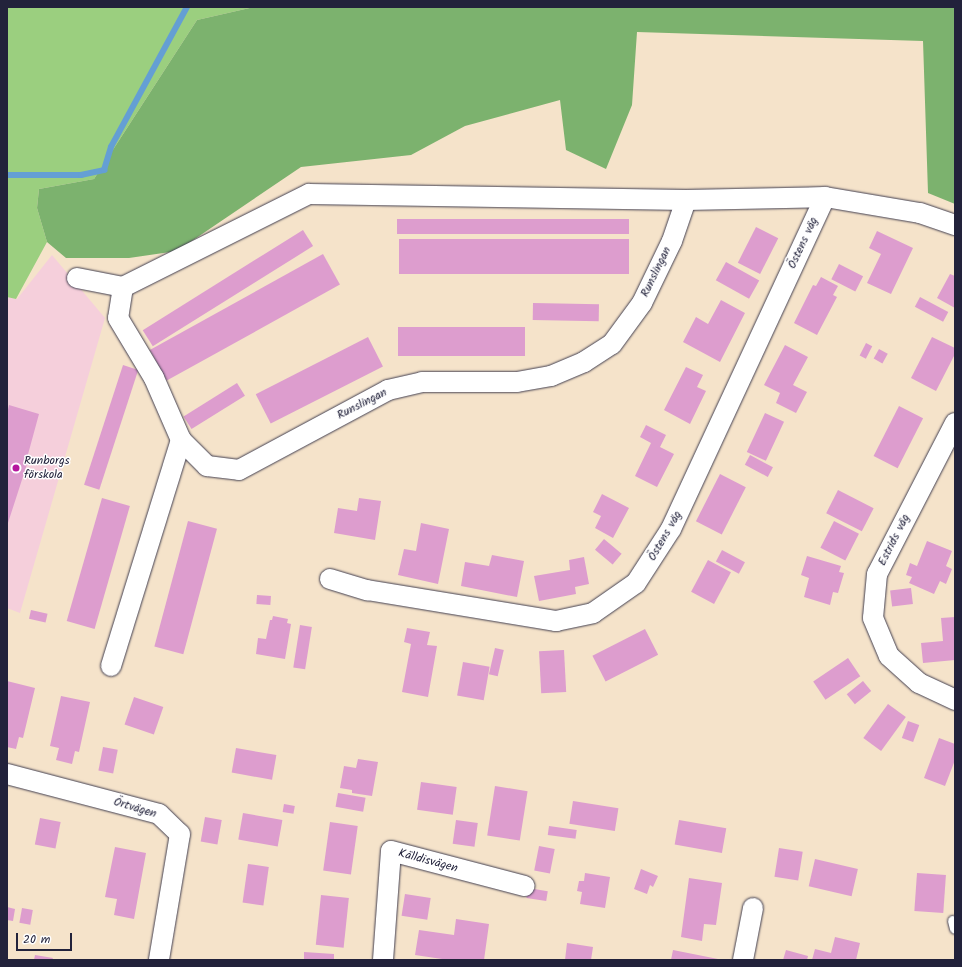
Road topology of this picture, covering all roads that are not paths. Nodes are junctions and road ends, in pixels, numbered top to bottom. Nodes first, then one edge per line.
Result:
1 (825, 197) junction
2 (686, 200) junction
3 (955, 225) edge
4 (77, 278) dead end
5 (123, 287) junction
6 (955, 423) edge
7 (181, 440) junction
8 (330, 579) dead end
9 (111, 666) dead end
10 (955, 700) edge
11 (7, 774) edge
12 (524, 886) dead end
13 (753, 908) dead end
14 (159, 960) edge
15 (383, 960) edge
16 (743, 960) edge

1 - 2 street
1 - 3 street
1 - 8 street, Östens väg
2 - 5 street
2 - 7 street, Runslingan
4 - 5 street
5 - 7 street, Runslingan
6 - 10 street, Estrids väg
7 - 9 street
11 - 14 street, Örtvägen
12 - 15 street, Källdisvägen
13 - 16 street

